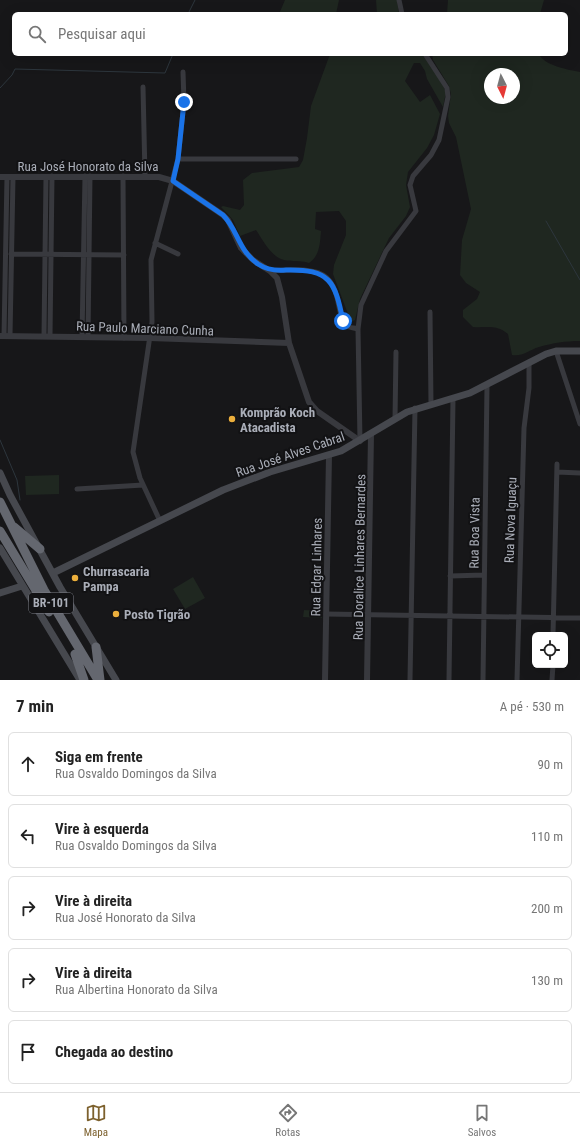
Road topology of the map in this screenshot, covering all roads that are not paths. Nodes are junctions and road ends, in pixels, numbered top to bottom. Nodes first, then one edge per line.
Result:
1 (399, 0) edge
2 (402, 12) edge
3 (427, 56) edge
4 (183, 72) dead end
5 (143, 87) dead end
6 (178, 159) junction
7 (296, 159) dead end
8 (49, 176) junction
9 (88, 176) junction
10 (123, 176) junction
11 (145, 176) junction
12 (7, 177) edge
13 (173, 181) junction
14 (45, 219) junction
15 (52, 219) junction
16 (155, 243) junction
17 (45, 254) junction
18 (51, 254) junction
19 (178, 254) dead end
20 (86, 255) junction
21 (124, 255) junction
22 (9, 257) junction
23 (270, 271) junction
24 (430, 312) dead end
25 (358, 329) junction
26 (5, 336) edge
27 (47, 336) junction
28 (85, 337) junction
29 (124, 338) junction
30 (150, 338) junction
31 (289, 343) junction
32 (580, 350) edge
33 (556, 351) junction
34 (396, 352) dead end
35 (529, 362) junction
36 (487, 386) junction
37 (453, 399) junction
38 (431, 405) junction
39 (415, 408) junction
40 (395, 419) junction
41 (580, 424) edge
42 (371, 434) junction
43 (360, 441) junction
44 (329, 455) junction
45 (557, 464) dead end
46 (557, 472) junction
47 (0, 473) edge
48 (580, 473) edge
49 (142, 485) junction
50 (77, 489) dead end
51 (0, 502) edge
52 (160, 521) junction
53 (10, 524) junction
54 (0, 531) edge
55 (0, 548) edge
56 (40, 550) junction
57 (53, 573) junction
58 (484, 575) junction
59 (450, 576) junction
60 (22, 586) junction
61 (0, 593) edge
62 (326, 614) junction
63 (368, 614) junction
64 (412, 615) junction
65 (450, 616) junction
66 (484, 616) junction
67 (518, 617) junction
68 (554, 618) junction
69 (580, 618) edge
70 (553, 632) edge
71 (96, 647) junction
72 (74, 654) junction
73 (553, 668) edge
74 (80, 680) edge
75 (84, 680) edge
76 (91, 680) edge
77 (99, 680) edge
78 (116, 680) edge
79 (325, 680) edge
80 (367, 680) edge
81 (410, 680) edge
82 (449, 680) edge
83 (483, 680) edge
84 (517, 680) edge
85 (552, 680) edge

1 - 2 street
3 - 25 street
4 - 6 street
5 - 11 street
6 - 7 street
6 - 13 street
8 - 9 street, Rua José Honorato da Silva
8 - 12 street, Rua José Honorato da Silva
8 - 14 street
8 - 15 street
9 - 10 street, Rua José Honorato da Silva
9 - 20 street
10 - 11 street, Rua José Honorato da Silva
10 - 21 street
11 - 13 street, Rua José Honorato da Silva
12 - 22 street
13 - 16 street
13 - 23 street, Rua José Honorato da Silva
14 - 15 street
14 - 17 street
15 - 18 street
16 - 19 street
16 - 30 street
17 - 18 street
17 - 22 street
17 - 27 street
18 - 20 street
18 - 27 street
20 - 21 street
20 - 28 street
21 - 29 street
22 - 26 street
23 - 25 street
23 - 31 street, Rua José Honorato da Silva
24 - 38 street
25 - 43 street
26 - 27 street, Rua Paulo Marciano Cunha
27 - 28 street, Rua Paulo Marciano Cunha
28 - 29 street, Rua Paulo Marciano Cunha
29 - 30 street, Rua Paulo Marciano Cunha
30 - 31 street, Rua Paulo Marciano Cunha
30 - 49 street
31 - 43 street, Rua José Honorato da Silva
32 - 33 main road, Rua José Alves Cabral
33 - 35 main road, Rua José Alves Cabral
33 - 41 street
34 - 40 street
35 - 36 main road, Rua José Alves Cabral
35 - 67 street, Rua Nova Iguaçu
36 - 37 main road, Rua José Alves Cabral
36 - 58 street, Rua Boa Vista
37 - 38 main road, Rua José Alves Cabral
37 - 59 street
38 - 39 main road, Rua José Alves Cabral
39 - 40 main road, Rua José Alves Cabral
39 - 64 street
40 - 42 main road, Rua José Alves Cabral
42 - 43 main road, Rua José Alves Cabral
42 - 63 street, Rua Doralice Linhares Bernardes
43 - 44 main road, Rua José Alves Cabral
44 - 52 main road, Rua José Alves Cabral
44 - 62 street, Rua Edgar Linhares
45 - 46 street
46 - 48 street
46 - 68 street
47 - 56 main road
49 - 50 street
49 - 52 street
51 - 53 highway, BR-101
52 - 57 main road, Rua José Alves Cabral
53 - 56 highway
53 - 77 highway, BR-101
54 - 72 highway, BR-101
55 - 60 main road
56 - 57 main road
57 - 71 main road
58 - 59 street
58 - 66 street, Rua Boa Vista
59 - 65 street
60 - 61 main road
60 - 74 main road
62 - 63 street
62 - 79 street, Rua Edgar Linhares
63 - 64 street
63 - 80 street, Rua Doralice Linhares Bernardes
64 - 65 street
64 - 81 street
65 - 66 street
65 - 82 street
66 - 67 street
66 - 83 street, Rua Boa Vista
67 - 68 street
67 - 84 street, Rua Nova Iguaçu
68 - 69 street
68 - 70 street
71 - 77 highway
71 - 78 main road
72 - 75 highway
72 - 76 highway, BR-101
73 - 85 street

